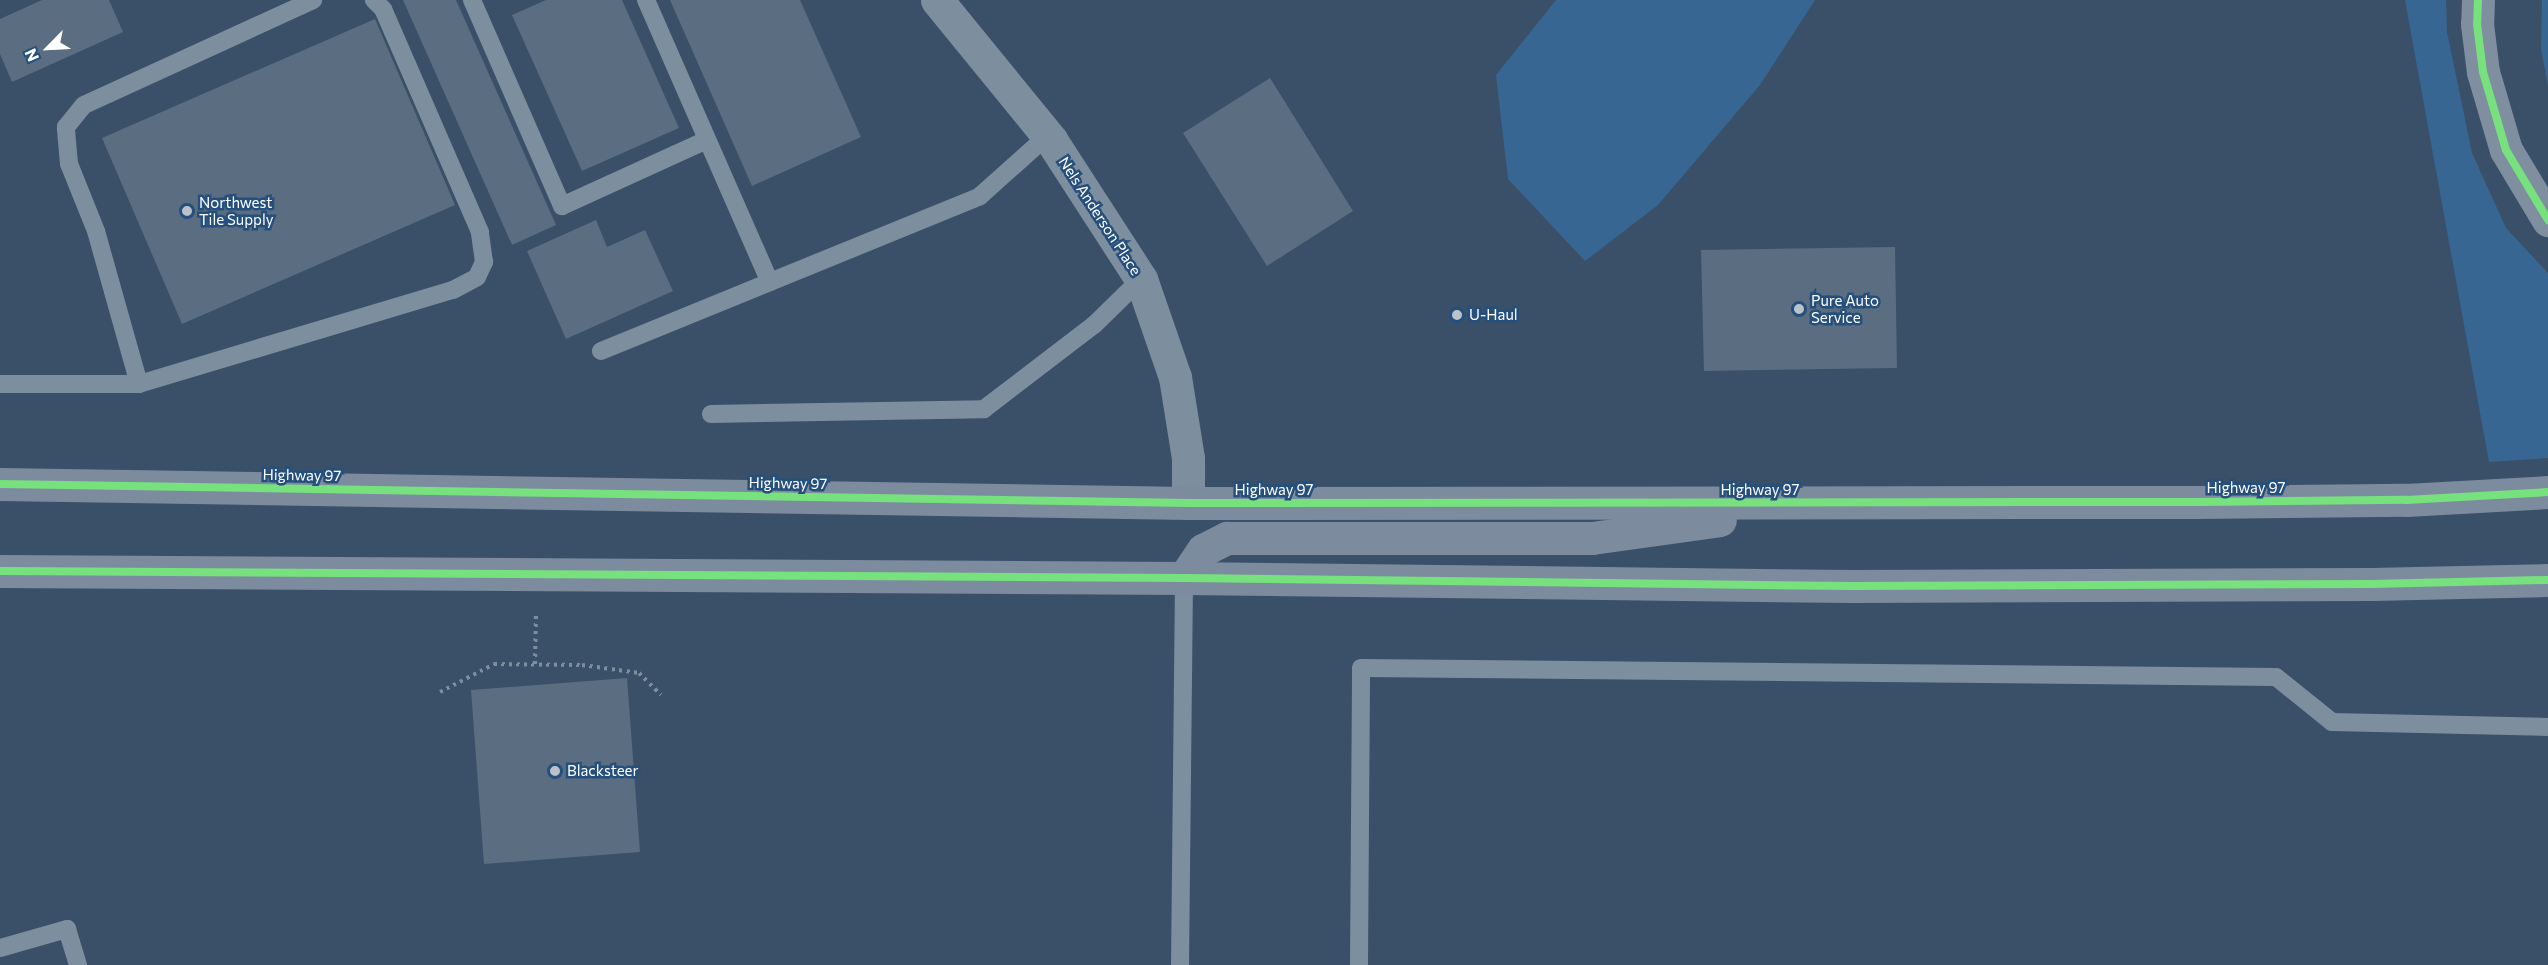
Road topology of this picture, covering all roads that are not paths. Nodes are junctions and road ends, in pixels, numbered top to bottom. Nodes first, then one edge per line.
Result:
1 (313, 0) edge
2 (374, 0) edge
3 (472, 0) edge
4 (646, 0) edge
5 (937, 0) edge
6 (2478, 0) edge
7 (1047, 136) junction
8 (707, 140) junction
9 (2548, 220) edge
10 (1141, 279) junction
11 (770, 282) junction
12 (601, 351) dead end
13 (0, 384) edge
14 (139, 384) junction
15 (711, 414) dead end
16 (0, 484) edge
17 (2548, 492) edge
18 (1188, 503) junction
19 (1844, 503) junction
20 (0, 571) edge
21 (1184, 578) junction
22 (2548, 579) edge
23 (2548, 727) edge
24 (0, 948) edge
25 (78, 965) edge
26 (1179, 965) edge
27 (1359, 965) edge

1 - 14 lane
2 - 14 lane
3 - 8 lane
4 - 8 lane
5 - 7 street, Nels Anderson Place
6 - 9 highway
7 - 10 street, Nels Anderson Place
7 - 11 lane
8 - 11 lane
10 - 15 lane
10 - 18 street, Nels Anderson Place
11 - 12 lane
13 - 14 lane
16 - 18 main road, Highway 97
17 - 19 main road, Highway 97
18 - 19 main road, Highway 97
19 - 21 main road
20 - 21 main road
21 - 22 main road
21 - 26 lane
23 - 27 lane
24 - 25 lane

